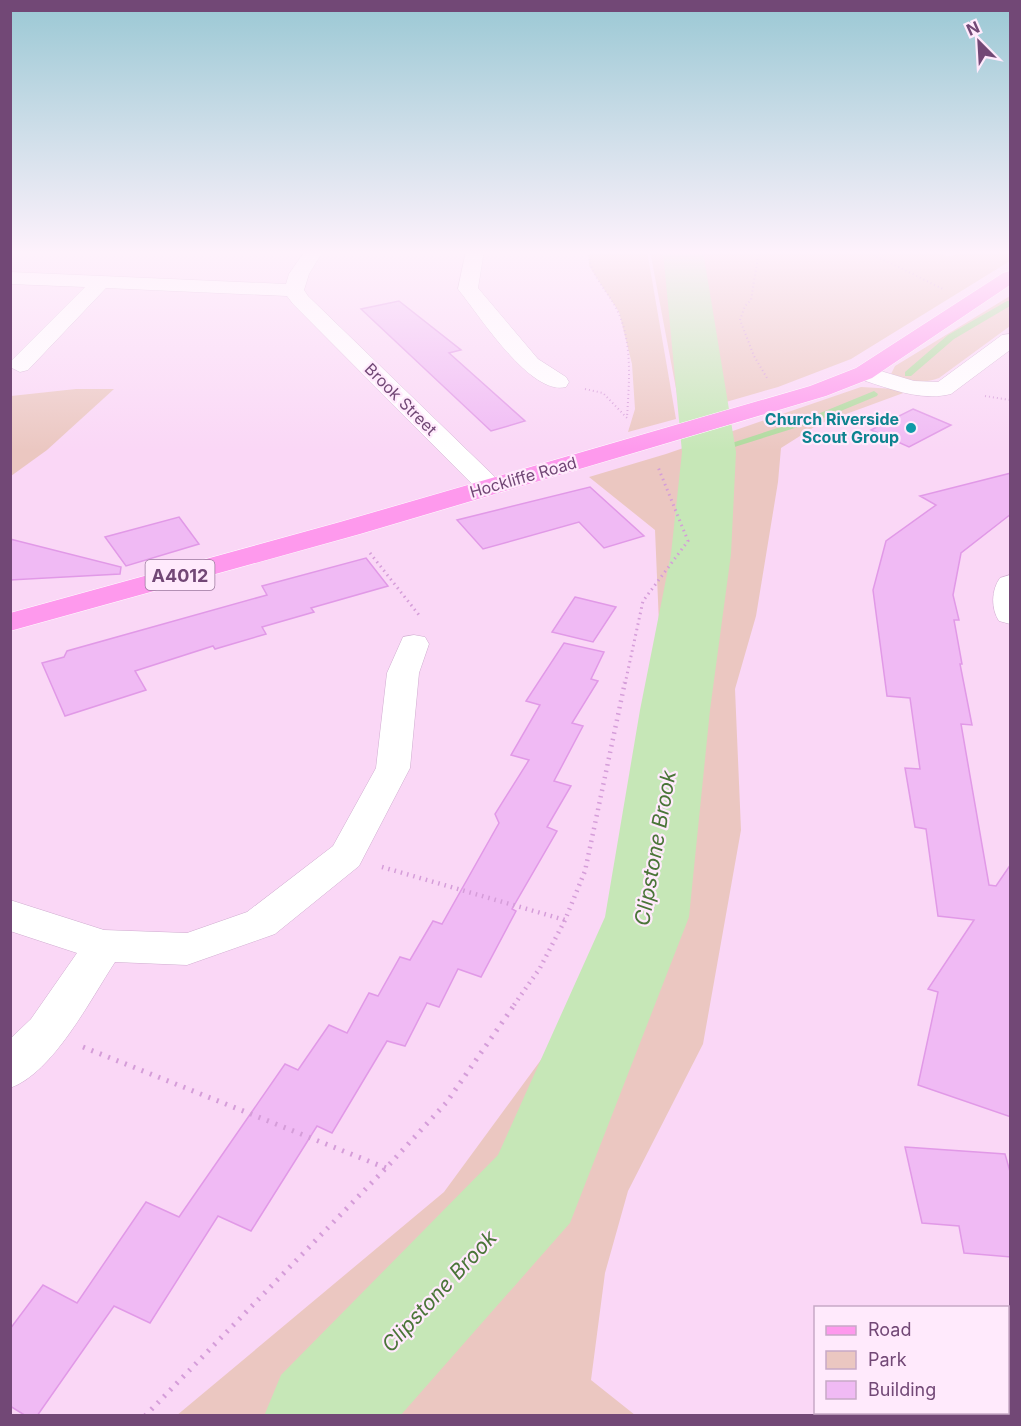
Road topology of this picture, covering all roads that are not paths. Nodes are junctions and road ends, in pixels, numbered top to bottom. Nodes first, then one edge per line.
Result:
1 (66, 318) edge
2 (318, 318) edge
3 (492, 318) edge
4 (949, 318) edge
5 (1011, 340) edge
6 (20, 366) dead end
7 (864, 373) junction
8 (558, 382) road end
9 (490, 487) junction
10 (1011, 584) edge
11 (1011, 615) edge
12 (10, 622) edge
13 (414, 644) road end
14 (10, 915) edge
15 (104, 946) junction
16 (10, 1069) edge

1 - 6 street
2 - 9 street, Brook Street
3 - 8 street
4 - 7 main road, Hockliffe Road / A4012
5 - 7 street
7 - 9 main road, Hockliffe Road / A4012
9 - 12 main road, Hockliffe Road / A4012
10 - 11 street
13 - 15 street
14 - 15 street
15 - 16 street

